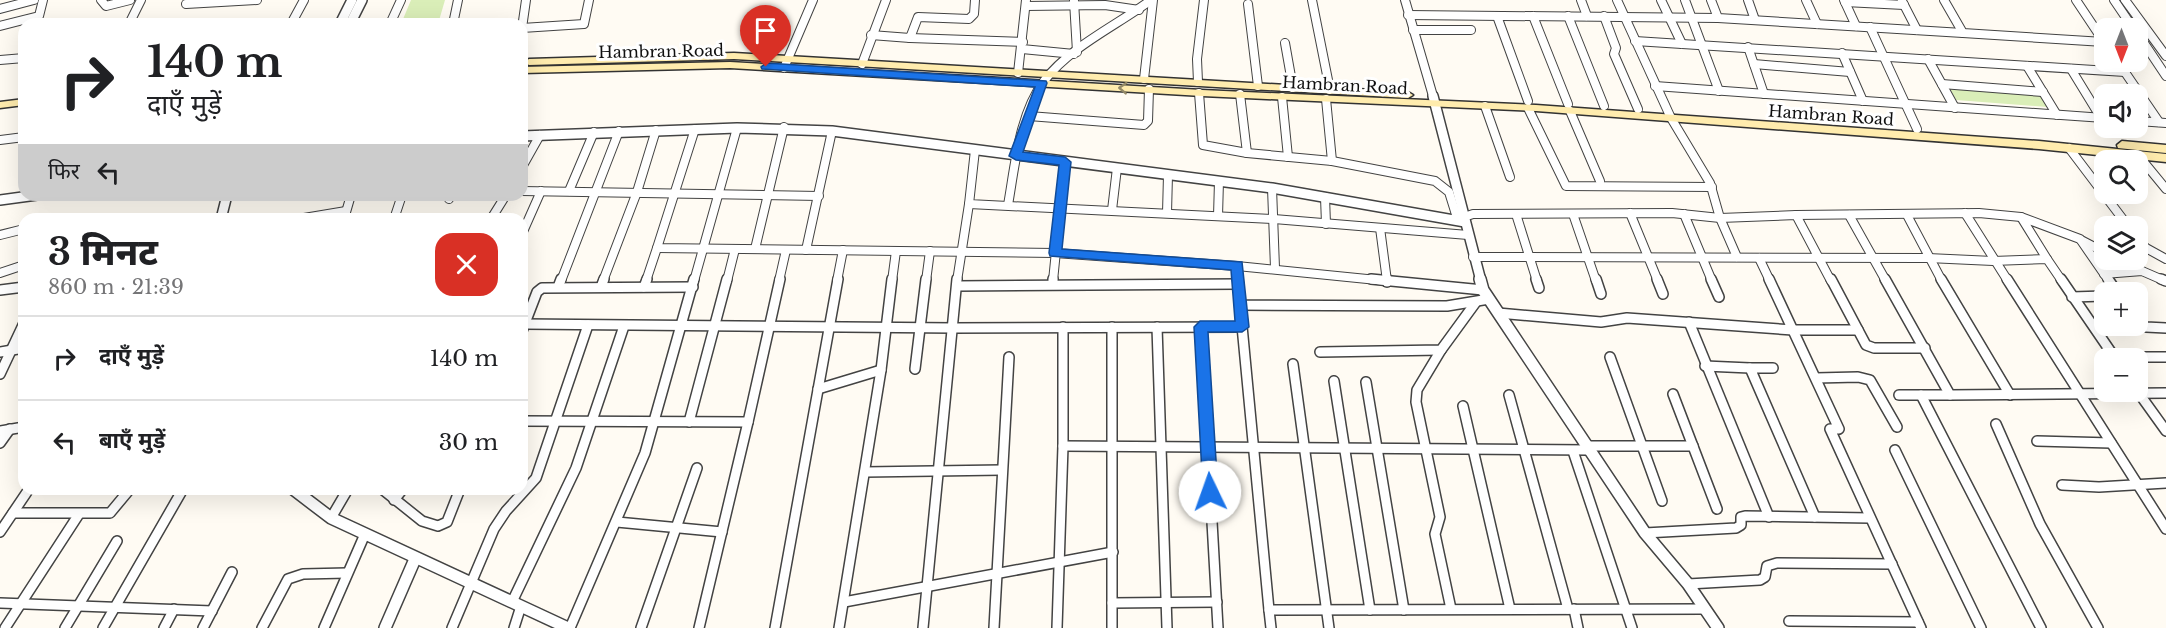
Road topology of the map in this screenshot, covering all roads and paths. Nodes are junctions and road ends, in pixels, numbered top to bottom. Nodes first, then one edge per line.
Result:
1 (34, 0) edge
2 (43, 0) edge
3 (101, 0) edge
4 (130, 0) edge
5 (141, 0) edge
6 (247, 0) edge
7 (257, 0) edge
8 (304, 0) edge
9 (352, 0) edge
10 (362, 0) edge
11 (401, 0) edge
12 (458, 0) edge
13 (526, 0) edge
14 (589, 0) edge
15 (813, 0) edge
16 (886, 0) edge
17 (975, 0) edge
18 (1152, 0) edge
19 (1204, 0) edge
20 (1312, 0) edge
21 (1405, 0) edge
22 (1581, 0) edge
23 (1617, 0) edge
24 (1661, 0) edge
25 (1685, 0) edge
26 (1711, 0) edge
27 (1748, 0) edge
28 (1806, 0) edge
29 (1944, 0) edge
30 (2076, 0) edge
31 (2114, 0) edge
32 (2125, 0) edge
33 (1844, 1) edge
34 (1026, 3) edge
35 (1074, 3) edge
36 (1903, 3) edge
37 (186, 4) dead end
38 (1248, 4) dead end
39 (0, 9) edge
40 (1139, 10) junction
41 (1408, 15) junction
42 (1497, 16) junction
43 (1533, 16) junction
44 (1568, 16) junction
45 (1587, 16) junction
46 (1604, 16) junction
47 (1624, 16) junction
48 (1668, 16) junction
49 (1692, 16) junction
50 (31, 18) edge
51 (132, 18) edge
52 (294, 18) edge
53 (343, 18) edge
54 (353, 18) edge
55 (393, 18) edge
56 (454, 18) edge
57 (523, 18) edge
58 (1718, 18) junction
59 (2126, 18) edge
60 (1755, 20) junction
61 (18, 21) edge
62 (1817, 24) junction
63 (0, 26) edge
64 (1857, 26) junction
65 (1870, 27) junction
66 (2094, 27) edge
67 (528, 28) edge
68 (1413, 30) junction
69 (1471, 30) dead end
70 (1917, 30) junction
71 (1963, 33) junction
72 (871, 35) junction
73 (910, 38) junction
74 (1635, 41) junction
75 (2094, 41) edge
76 (1285, 43) dead end
77 (1682, 44) junction
78 (1023, 45) junction
79 (1704, 45) junction
80 (2162, 46) edge
81 (1748, 47) junction
82 (2148, 50) edge
83 (1075, 53) junction
84 (1842, 53) junction
85 (1884, 56) junction
86 (2166, 56) edge
87 (18, 58) edge
88 (1928, 59) junction
89 (0, 60) edge
90 (528, 62) edge
91 (786, 63) junction
92 (862, 64) junction
93 (1754, 64) junction
94 (2027, 66) junction
95 (2071, 69) junction
96 (528, 70) edge
97 (2094, 70) edge
98 (1850, 72) junction
99 (2125, 72) edge
100 (1018, 73) junction
101 (1050, 74) junction
102 (2166, 75) edge
103 (1042, 83) junction
104 (1146, 84) junction
105 (1942, 84) junction
106 (1258, 86) junction
107 (1655, 86) junction
108 (1199, 87) junction
109 (1293, 88) junction
110 (1719, 91) junction
111 (2043, 92) junction
112 (1240, 94) junction
113 (1764, 94) junction
114 (1328, 95) junction
115 (18, 96) edge
116 (0, 97) edge
117 (1282, 97) junction
118 (1433, 100) junction
119 (1863, 101) junction
120 (18, 103) edge
121 (1528, 104) junction
122 (1907, 104) junction
123 (2094, 104) edge
124 (0, 105) edge
125 (1485, 106) junction
126 (1604, 106) junction
127 (1569, 107) junction
128 (1955, 108) junction
129 (1638, 109) junction
130 (1669, 115) junction
131 (2057, 115) junction
132 (1029, 116) junction
133 (2094, 117) edge
134 (2162, 122) edge
135 (784, 127) junction
136 (737, 128) junction
137 (695, 129) junction
138 (1025, 129) joint
139 (1917, 129) junction
140 (656, 130) junction
141 (619, 131) junction
142 (832, 131) junction
143 (594, 132) junction
144 (540, 135) junction
145 (528, 136) edge
146 (18, 138) edge
147 (0, 140) edge
148 (2069, 148) junction
149 (2166, 149) edge
150 (975, 150) junction
151 (2094, 151) edge
152 (1016, 152) junction
153 (1247, 153) junction
154 (528, 156) edge
155 (2148, 156) edge
156 (1288, 157) junction
157 (2166, 158) edge
158 (1332, 161) junction
159 (1065, 162) junction
160 (2148, 167) edge
161 (1117, 168) junction
162 (1168, 175) junction
163 (1510, 177) dead end
164 (1219, 181) junction
165 (1600, 181) dead end
166 (1272, 188) junction
167 (1452, 188) junction
168 (2166, 189) edge
169 (528, 191) edge
170 (542, 191) junction
171 (569, 191) junction
172 (597, 191) junction
173 (1714, 191) junction
174 (637, 192) junction
175 (676, 192) junction
176 (719, 194) junction
177 (769, 195) junction
178 (819, 196) junction
179 (1324, 197) junction
180 (18, 198) edge
181 (0, 200) edge
182 (969, 204) junction
183 (1008, 204) junction
184 (1061, 208) junction
185 (1112, 210) junction
186 (1167, 213) junction
187 (1630, 213) junction
188 (1965, 213) junction
189 (1516, 214) junction
190 (1573, 214) junction
191 (1684, 214) junction
192 (1796, 215) junction
193 (1849, 215) junction
194 (1907, 215) junction
195 (1218, 216) junction
196 (1461, 216) junction
197 (1719, 216) junction
198 (2120, 216) edge
199 (2021, 217) junction
200 (1274, 219) junction
201 (528, 221) edge
202 (1326, 224) junction
203 (1380, 228) junction
204 (18, 230) edge
205 (0, 235) edge
206 (1468, 235) junction
207 (2080, 239) junction
208 (2094, 247) edge
209 (657, 248) junction
210 (704, 249) junction
211 (735, 249) junction
212 (755, 249) junction
213 (2148, 249) edge
214 (786, 250) junction
215 (806, 250) junction
216 (843, 250) junction
217 (896, 251) junction
218 (930, 251) junction
219 (960, 251) junction
220 (1055, 253) junction
221 (1473, 257) junction
222 (1737, 257) junction
223 (1531, 258) junction
224 (1588, 258) junction
225 (1648, 258) junction
226 (1704, 258) junction
227 (1759, 258) junction
228 (1819, 258) junction
229 (1874, 258) junction
230 (1928, 258) junction
231 (2047, 259) junction
232 (2166, 259) edge
233 (1993, 261) junction
234 (1237, 266) junction
235 (18, 267) edge
236 (1275, 268) junction
237 (2142, 271) joint
238 (0, 273) edge
239 (2104, 274) junction
240 (2166, 281) edge
241 (1387, 282) junction
242 (2110, 282) edge
243 (1053, 284) junction
244 (1238, 284) junction
245 (957, 285) junction
246 (18, 287) edge
247 (558, 287) junction
248 (601, 287) junction
249 (645, 287) junction
250 (693, 287) junction
251 (1539, 288) dead end
252 (0, 290) edge
253 (1601, 294) dead end
254 (1663, 294) dead end
255 (1486, 295) junction
256 (2094, 296) edge
257 (1719, 297) dead end
258 (2073, 297) junction
259 (1476, 302) junction
260 (1240, 305) junction
261 (1498, 313) junction
262 (528, 317) edge
263 (1689, 322) junction
264 (588, 325) junction
265 (624, 326) junction
266 (681, 326) junction
267 (715, 326) junction
268 (769, 327) junction
269 (829, 327) junction
270 (887, 327) junction
271 (1063, 327) junction
272 (1112, 327) junction
273 (1157, 327) junction
274 (1200, 327) junction
275 (1242, 327) junction
276 (2148, 327) edge
277 (528, 328) edge
278 (919, 328) junction
279 (953, 328) junction
280 (2166, 328) edge
281 (1793, 330) junction
282 (1858, 330) junction
283 (18, 335) edge
284 (1925, 348) junction
285 (2107, 348) edge
286 (18, 349) edge
287 (11, 350) junction
288 (1441, 350) junction
289 (0, 352) edge
290 (1320, 352) dead end
291 (1009, 357) dead end
292 (1610, 357) dead end
293 (2148, 357) edge
294 (2166, 357) edge
295 (1293, 364) dead end
296 (1705, 366) junction
297 (1750, 368) junction
298 (1773, 368) dead end
299 (915, 369) dead end
300 (881, 370) junction
301 (0, 374) edge
302 (1816, 378) junction
303 (1334, 381) dead end
304 (1366, 382) dead end
305 (818, 389) junction
306 (2148, 393) edge
307 (2166, 393) edge
308 (1673, 394) dead end
309 (1509, 395) dead end
310 (1899, 395) dead end
311 (1921, 395) junction
312 (1950, 395) junction
313 (2010, 395) junction
314 (2081, 395) junction
315 (2094, 395) edge
316 (2145, 402) edge
317 (1463, 406) dead end
318 (528, 421) edge
319 (555, 421) junction
320 (593, 421) junction
321 (655, 421) junction
322 (689, 422) junction
323 (748, 422) junction
324 (1996, 424) dead end
325 (1897, 427) dead end
326 (5, 430) edge
327 (2166, 431) edge
328 (2037, 441) dead end
329 (2111, 442) junction
330 (0, 443) edge
331 (1064, 446) junction
332 (1643, 446) junction
333 (1693, 446) junction
334 (1114, 447) junction
335 (1160, 447) junction
336 (1208, 448) junction
337 (1254, 448) junction
338 (1588, 448) junction
339 (1304, 449) junction
340 (1345, 449) junction
341 (1377, 449) junction
342 (1425, 450) junction
343 (1474, 450) junction
344 (1524, 450) junction
345 (1895, 450) dead end
346 (1573, 451) junction
347 (697, 468) dead end
348 (1002, 470) junction
349 (939, 471) junction
350 (865, 472) junction
351 (2166, 483) edge
352 (2062, 485) dead end
353 (2139, 485) junction
354 (528, 491) edge
355 (25, 495) edge
356 (126, 495) edge
357 (180, 495) edge
358 (301, 495) edge
359 (344, 495) edge
360 (389, 495) edge
361 (398, 495) edge
362 (458, 495) edge
363 (523, 495) edge
364 (394, 500) junction
365 (1662, 501) dead end
366 (1717, 509) dead end
367 (13, 513) junction
368 (79, 514) junction
369 (331, 518) junction
370 (1769, 518) junction
371 (1815, 518) junction
372 (1870, 518) junction
373 (617, 522) junction
374 (678, 528) junction
375 (2166, 529) edge
376 (0, 532) edge
377 (722, 532) junction
378 (1645, 533) junction
379 (365, 534) junction
380 (117, 541) dead end
381 (1113, 552) junction
382 (415, 559) junction
383 (1060, 562) junction
384 (1892, 564) junction
385 (232, 572) dead end
386 (347, 573) junction
387 (996, 574) junction
388 (469, 582) junction
389 (1688, 584) junction
390 (927, 586) junction
391 (844, 602) junction
392 (1217, 602) junction
393 (0, 603) edge
394 (20, 603) junction
395 (1112, 603) junction
396 (1167, 603) junction
397 (517, 604) junction
398 (78, 605) junction
399 (115, 607) junction
400 (174, 609) junction
401 (1451, 609) junction
402 (1510, 609) junction
403 (1571, 609) junction
404 (1625, 609) junction
405 (1705, 609) junction
406 (1269, 610) junction
407 (1326, 610) junction
408 (1370, 610) junction
409 (1404, 610) junction
410 (212, 611) junction
411 (1789, 621) dead end
412 (1920, 625) edge
413 (5, 628) edge
414 (65, 628) edge
415 (103, 628) edge
416 (164, 628) edge
417 (203, 628) edge
418 (262, 628) edge
419 (324, 628) edge
420 (385, 628) edge
421 (452, 628) edge
422 (514, 628) edge
423 (569, 628) edge
424 (641, 628) edge
425 (699, 628) edge
426 (775, 628) edge
427 (839, 628) edge
428 (923, 628) edge
429 (994, 628) edge
430 (1057, 628) edge
431 (1112, 628) edge
432 (1167, 628) edge
433 (1218, 628) edge
434 (1271, 628) edge
435 (1329, 628) edge
436 (1578, 628) edge
437 (1632, 628) edge
438 (1718, 628) edge
439 (1981, 628) edge
440 (2041, 628) edge
441 (2098, 628) edge

1 - 39 street
2 - 50 street
3 - 4 street
5 - 51 street
6 - 7 street
6 - 37 street
8 - 52 street
9 - 53 street
10 - 54 street
11 - 55 street
12 - 56 street
13 - 57 street
14 - 67 street
15 - 91 street
16 - 72 street
17 - 73 street
18 - 40 street
18 - 104 street
19 - 108 street
20 - 114 street
21 - 41 street
22 - 45 street
23 - 47 street
24 - 48 street
25 - 49 street
26 - 58 street
27 - 60 street
28 - 62 street
29 - 71 street
30 - 66 street
31 - 59 street
32 - 80 street
33 - 36 street
33 - 64 street
34 - 35 street
34 - 78 street
35 - 40 street
35 - 83 street
36 - 70 street
38 - 106 street
40 - 83 street
41 - 42 street
41 - 68 street
42 - 43 street
42 - 121 street
43 - 44 street
43 - 127 street
44 - 45 street
44 - 126 street
45 - 46 street
46 - 47 street
46 - 129 street
47 - 48 street
47 - 74 street
48 - 49 street
48 - 77 street
49 - 58 street
49 - 79 street
58 - 60 street
60 - 62 street
61 - 63 street
62 - 64 street
64 - 65 street
65 - 70 street
65 - 85 street
68 - 69 street
68 - 118 street
70 - 71 street
71 - 75 street
72 - 73 street
72 - 92 street
73 - 78 street
74 - 77 street
74 - 107 street
76 - 109 street
77 - 79 street
78 - 83 street
78 - 100 street
79 - 81 street
79 - 110 street
80 - 86 street
81 - 84 street
81 - 93 street
82 - 102 street
83 - 101 street
84 - 85 street
84 - 98 street
85 - 88 street
85 - 122 street
87 - 89 street
88 - 94 street
88 - 105 street
90 - 91 main road, Hambran Road
91 - 92 main road, Hambran Road
91 - 96 main road, Hambran Road
91 - 103 main road, Hambran Road
92 - 100 main road, Hambran Road
93 - 98 street
93 - 113 street
94 - 95 street
94 - 111 street
95 - 97 street
95 - 123 street
98 - 119 street
99 - 134 street
100 - 101 main road, Hambran Road
101 - 103 street
101 - 104 main road, Hambran Road
104 -> 103 main road, Hambran Road
103 - 132 street
104 - 108 main road, Hambran Road
104 - 132 street
105 - 111 street
105 - 128 street
106 - 108 main road, Hambran Road
106 - 109 main road, Hambran Road
107 - 110 street
107 - 130 street
108 - 112 main road, Hambran Road
108 - 153 street
109 - 114 main road, Hambran Road
110 - 113 street
111 - 131 street
112 - 117 main road, Hambran Road
112 - 153 street
113 - 119 street
114 - 117 main road, Hambran Road
114 - 118 main road, Hambran Road
114 - 158 street
115 - 116 main road
117 - 156 street
118 - 121 main road, Hambran Road
118 - 125 main road, Hambran Road
118 - 167 street
119 - 122 street
120 - 124 main road
121 - 125 main road, Hambran Road
121 - 127 main road, Hambran Road
121 - 173 street
122 - 128 street
122 - 139 street
125 - 163 street
126 - 127 main road, Hambran Road
126 - 129 main road, Hambran Road
127 - 130 main road, Hambran Road
127 - 165 street
128 - 131 street
129 - 130 main road, Hambran Road
130 - 139 main road, Hambran Road
130 - 148 main road, Hambran Road
130 - 173 street
131 - 133 street
132 - 138 street
135 - 136 street
135 - 142 street
135 - 177 street
136 - 137 street
136 - 176 street
137 - 140 street
137 - 175 street
138 - 152 street
139 - 149 main road, Hambran Road
140 - 141 street
140 - 174 street
141 - 143 street
141 - 172 street
142 - 150 street
142 - 178 street
143 - 144 street
143 - 171 street
144 - 145 street
144 - 154 street
146 - 147 street
148 - 151 main road, Hambran Road
148 - 198 street
150 - 152 street
150 - 182 street
152 - 159 street
152 - 183 street
153 - 156 street
155 - 157 main road, Hambran Road
156 - 158 street
158 - 167 street
159 - 161 street
159 - 184 street
160 - 168 street
161 - 162 street
161 - 185 street
162 - 164 street
162 - 186 street
164 - 166 street
164 - 195 street
166 - 179 street
166 - 200 street
167 - 196 street
169 - 170 street
170 - 171 street
170 - 201 street
171 - 172 street
172 - 174 street
172 - 247 street
173 - 197 street
174 - 175 street
174 - 248 street
175 - 176 street
175 - 209 street
176 - 177 street
176 - 210 street
177 - 178 street
177 - 212 street
178 - 215 street
179 - 196 street
179 - 202 street
180 - 181 street
182 - 183 street
182 - 219 street
183 - 184 street
184 - 185 street
184 - 220 street
185 - 186 street
186 - 195 street
187 - 190 street
187 - 191 street
187 - 225 street
188 - 194 street
188 - 199 street
188 - 233 street
189 - 190 street
189 - 196 street
189 - 223 street
190 - 224 street
191 - 197 street
191 - 226 street
192 - 193 street
192 - 197 street
192 - 228 street
193 - 194 street
193 - 229 street
194 - 230 street
195 - 200 street
196 - 206 street
197 - 222 street
199 - 207 street
199 - 231 street
200 - 202 street
200 - 236 street
202 - 203 street
203 - 206 street
203 - 241 street
204 - 205 street
206 - 221 street
207 - 208 street
207 - 239 street
209 - 210 street
209 - 249 street
210 - 211 street
210 - 250 street
211 - 212 street
211 - 267 street
212 - 214 street
213 - 232 street
214 - 215 street
214 - 268 street
215 - 216 street
216 - 217 street
216 - 269 street
217 - 218 street
217 - 270 street
218 - 219 street
218 - 278 street
219 - 220 street
219 - 245 street
220 - 234 street
220 - 243 street
221 - 223 street
221 - 255 street
222 - 226 street
222 - 227 street
223 - 224 street
223 - 251 street
224 - 225 street
224 - 253 street
225 - 226 street
225 - 254 street
226 - 257 street
227 - 228 street
227 - 281 street
228 - 229 street
228 - 282 street
229 - 230 street
229 - 284 street
230 - 233 street
230 - 313 street
231 - 233 street
231 - 258 street
233 - 314 street
234 - 236 street
234 - 244 street
235 - 238 street
236 - 241 street
237 - 239 street
237 - 240 street
239 - 242 street
241 - 255 street
243 - 244 street
243 - 245 street
244 - 260 street
245 - 279 street
246 - 252 street
247 - 248 street
247 - 262 street
248 - 249 street
249 - 250 street
250 - 266 street
255 - 259 street
255 - 261 street
256 - 258 street
258 - 285 street
259 - 260 street
259 - 288 street
260 - 275 street
261 - 263 street
261 - 338 street
263 - 281 street
263 - 296 street
264 - 265 street
264 - 277 street
264 - 319 street
265 - 266 street
265 - 320 street
266 - 267 street
266 - 321 street
267 - 268 street
267 - 322 street
268 - 269 street
268 - 323 street
269 - 270 street
269 - 305 street
270 - 278 street
270 - 300 street
271 - 272 street
271 - 279 street
271 - 331 street
272 - 273 street
272 - 334 street
273 - 274 street
273 - 335 street
274 - 275 street
274 - 336 street
275 - 337 street
276 - 280 street
278 - 279 street
278 - 299 street
279 - 349 street
281 - 282 street
281 - 302 street
282 - 284 street
283 - 287 street
284 - 312 street
286 - 287 street
287 - 289 street
287 - 301 street
288 - 290 street
288 - 342 street
291 - 348 street
292 - 332 street
293 - 294 street
295 - 339 street
296 - 297 street
296 - 370 street
297 - 298 street
297 - 371 street
300 - 305 street
300 - 350 street
302 - 325 street
302 - 372 street
303 - 340 street
304 - 341 street
305 - 426 street
306 - 307 street
308 - 333 street
309 - 344 street
310 - 311 street
311 - 312 street
311 - 440 street
312 - 313 street
313 - 314 street
314 - 315 street
314 - 329 street
316 - 327 street
317 - 343 street
318 - 319 street
319 - 320 street
319 - 354 street
320 - 321 street
320 - 397 street
321 - 322 street
321 - 373 street
322 - 323 street
323 - 377 street
324 - 441 street
326 - 330 street
328 - 329 street
329 - 353 street
331 - 334 street
331 - 383 street
332 - 333 street
332 - 338 street
332 - 365 street
333 - 366 street
334 - 335 street
334 - 381 street
335 - 336 street
335 - 396 street
336 - 337 street
336 - 392 street
337 - 339 street
337 - 406 street
338 - 346 street
338 - 378 street
339 - 340 street
339 - 407 street
340 - 341 street
340 - 408 street
341 - 342 street
341 - 409 street
342 - 343 street
342 - 401 street
343 - 344 street
343 - 402 street
344 - 346 street
344 - 403 street
345 - 439 street
346 - 404 street
347 - 374 street
348 - 349 street
348 - 387 street
349 - 350 street
349 - 390 street
350 - 391 street
351 - 353 street
352 - 353 street
353 - 375 street
355 - 367 street
356 - 368 street
357 - 399 street
358 - 369 street
359 - 369 street
360 - 364 street
361 - 364 street
362 - 364 street
363 - 388 street
367 - 368 street
367 - 376 street
368 - 394 street
369 - 379 street
370 - 371 street
370 - 378 street
371 - 372 street
372 - 384 street
373 - 374 street
373 - 423 street
374 - 377 street
374 - 424 street
377 - 425 street
378 - 389 street
379 - 382 street
379 - 386 street
380 - 398 street
381 - 383 street
381 - 395 street
382 - 388 street
382 - 420 street
383 - 387 street
383 - 430 street
384 - 389 street
384 - 412 street
385 - 410 street
386 - 418 street
386 - 419 street
387 - 390 street
387 - 429 street
388 - 397 street
388 - 421 street
389 - 405 street
390 - 391 street
390 - 428 street
391 - 427 street
392 - 396 street
392 - 433 street
393 - 394 street
394 - 398 street
394 - 413 street
395 - 396 street
395 - 431 street
396 - 432 street
397 - 422 street
397 - 423 street
398 - 399 street
398 - 414 street
399 - 400 street
399 - 415 street
400 - 410 street
400 - 416 street
401 - 402 street
401 - 409 street
402 - 403 street
403 - 404 street
403 - 436 street
404 - 405 street
404 - 437 street
405 - 438 street
406 - 407 street
406 - 434 street
407 - 408 street
407 - 435 street
408 - 409 street
410 - 417 street
411 - 412 street

